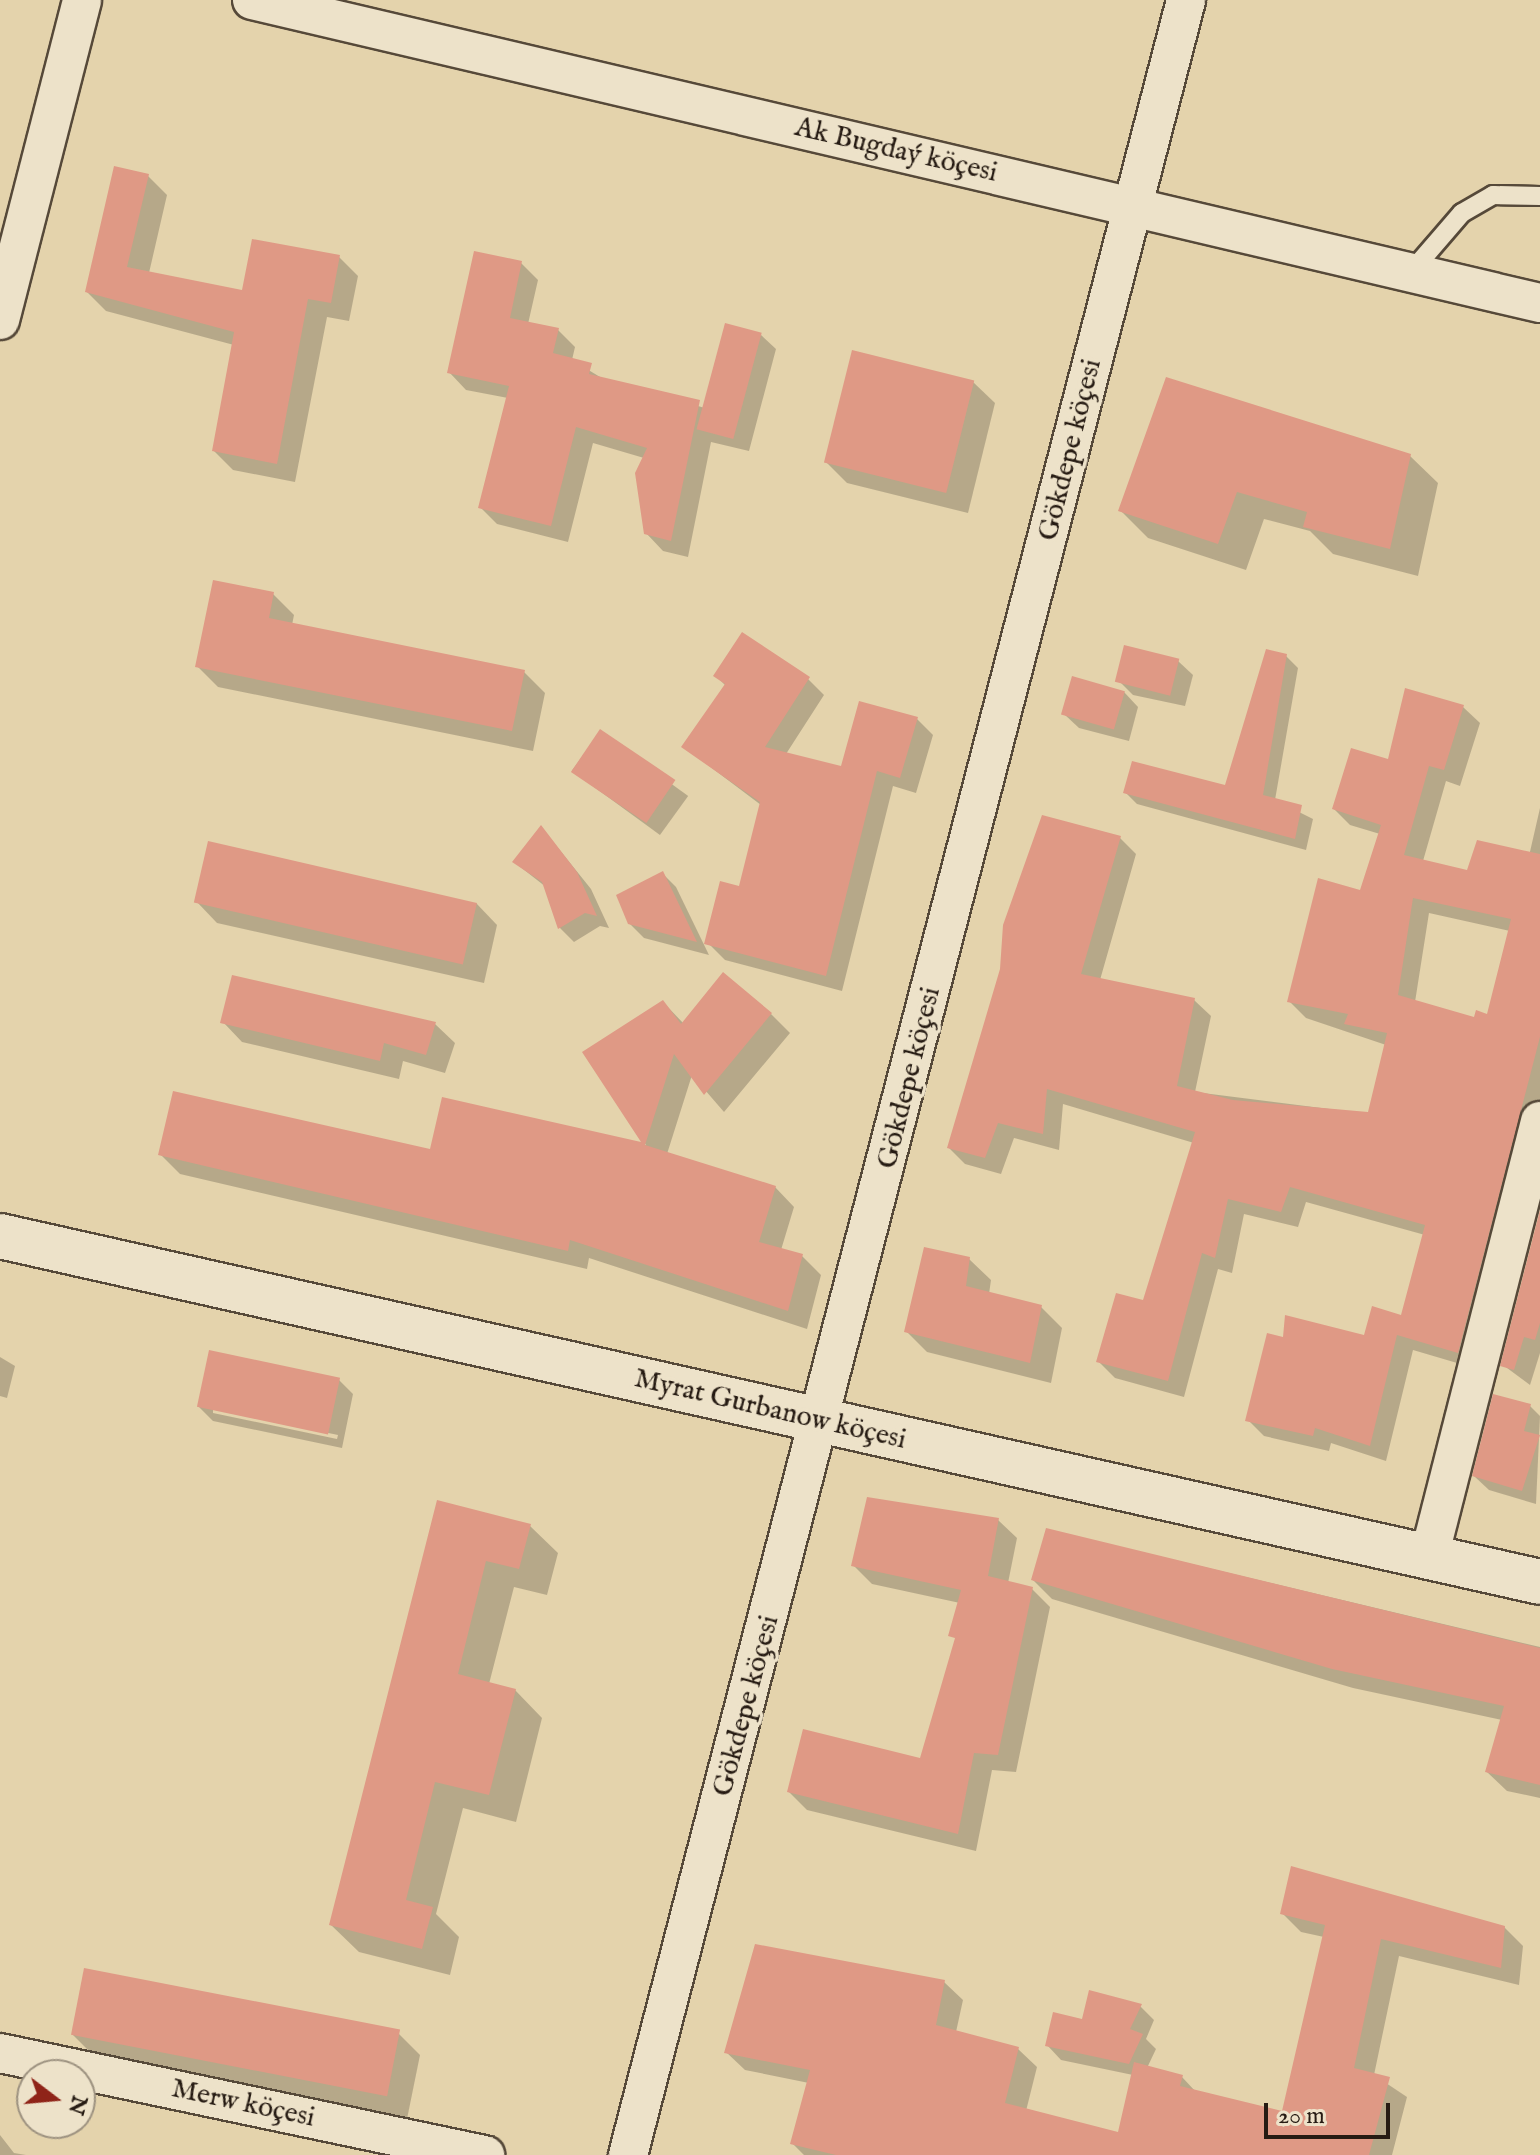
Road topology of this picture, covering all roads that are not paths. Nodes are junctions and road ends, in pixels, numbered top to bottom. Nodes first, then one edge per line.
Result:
1 (82, 0) edge
2 (252, 0) edge
3 (1186, 0) edge
4 (1540, 196) edge
5 (1133, 207) junction
6 (1411, 272) junction
7 (1540, 303) edge
8 (0, 320) edge
9 (1540, 1121) edge
10 (0, 1236) edge
11 (823, 1422) junction
12 (1429, 1557) junction
13 (1540, 1582) edge
14 (0, 2053) edge
15 (485, 2155) edge
16 (628, 2155) edge

1 - 8 street
2 - 5 street, Ak Bugdaý köçesi
3 - 5 street, Gökdepe köçesi
4 - 6 lane
5 - 6 street, Ak Bugdaý köçesi
5 - 11 street, Gökdepe köçesi
6 - 7 street, Ak Bugdaý köçesi
9 - 12 street
10 - 11 street, Myrat Gurbanow köçesi
11 - 12 street, Myrat Gurbanow köçesi
11 - 16 street, Gökdepe köçesi
12 - 13 street, Myrat Gurbanow köçesi
14 - 15 street, Merw köçesi

